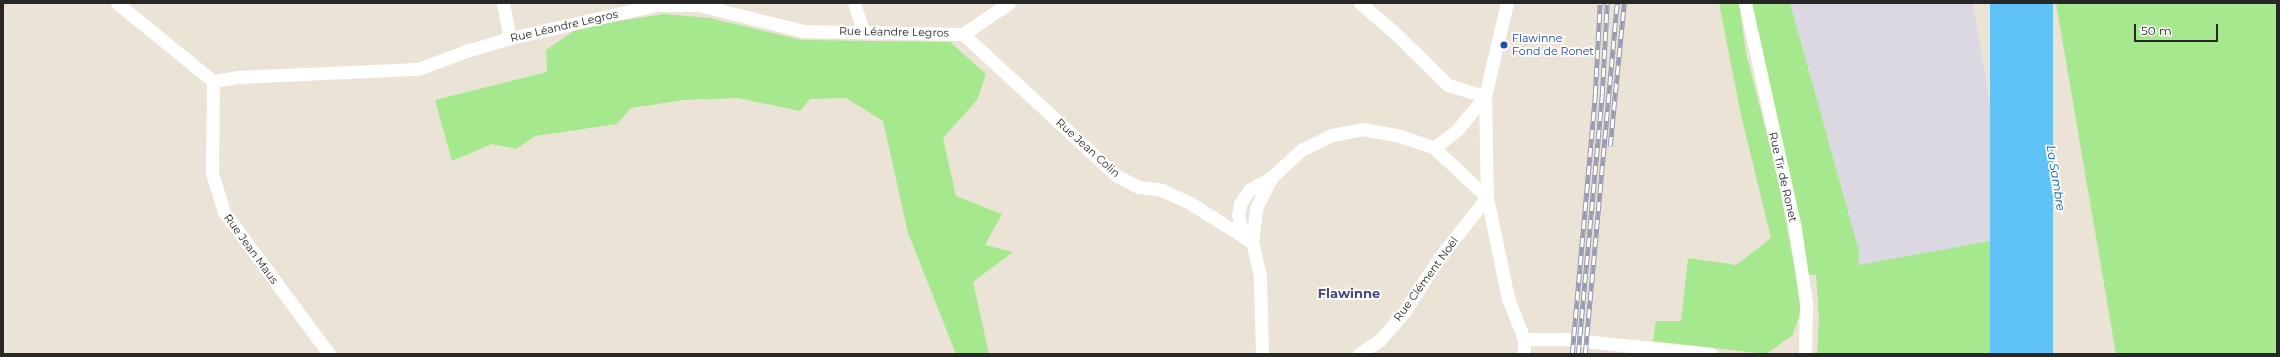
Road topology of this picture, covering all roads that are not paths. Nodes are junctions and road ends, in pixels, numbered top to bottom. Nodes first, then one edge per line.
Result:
1 (117, 3) edge
2 (503, 3) edge
3 (854, 3) edge
4 (1009, 3) edge
5 (1360, 3) edge
6 (1507, 3) edge
7 (1745, 3) edge
8 (863, 31) junction
9 (963, 34) junction
10 (510, 38) junction
11 (214, 81) junction
12 (1485, 96) junction
13 (1434, 148) junction
14 (1487, 197) junction
15 (1252, 242) junction
16 (1524, 339) junction
17 (329, 354) edge
18 (1262, 354) edge
19 (1359, 354) edge
20 (1524, 354) edge
21 (1711, 354) edge
22 (1805, 354) edge

1 - 11 street
2 - 10 street
3 - 8 street
4 - 9 street
5 - 12 street
6 - 12 street
7 - 22 street, Rue Tir de Ronet
8 - 9 street, Rue Léandre Legros
8 - 10 street, Rue Léandre Legros
9 - 15 street, Rue Jean Colin
10 - 11 street, Rue Léandre Legros
11 - 17 street, Rue Jean Maus
12 - 13 street
12 - 14 street
13 - 14 street
13 - 15 street
14 - 16 street
14 - 19 street, Rue Clément Noël
15 - 18 street
16 - 20 street
16 - 21 street

